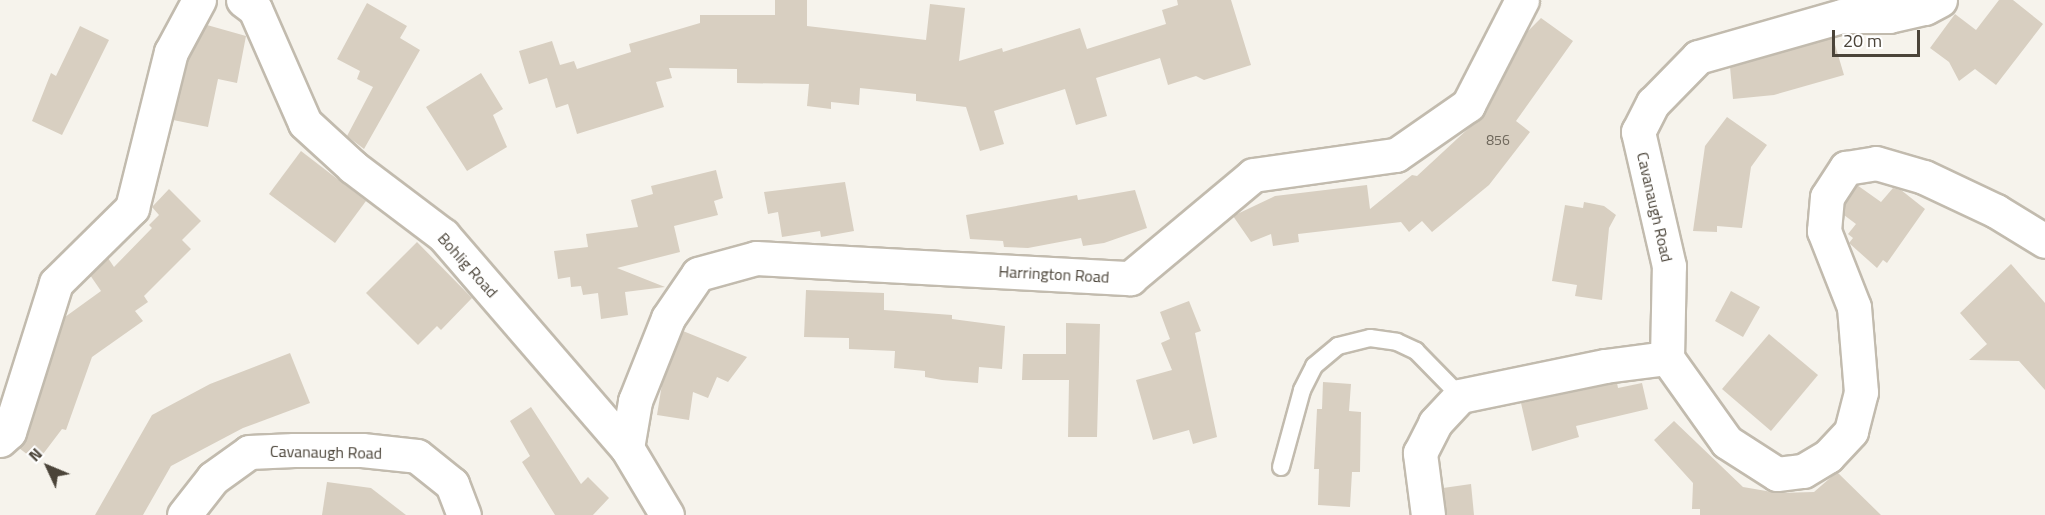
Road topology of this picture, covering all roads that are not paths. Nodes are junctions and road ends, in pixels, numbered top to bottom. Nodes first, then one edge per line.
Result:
1 (199, 0) edge
2 (243, 0) edge
3 (1522, 0) edge
4 (1940, 0) edge
5 (2045, 241) edge
6 (1667, 358) junction
7 (1460, 396) junction
8 (0, 440) edge
9 (627, 448) junction
10 (1281, 467) dead end
11 (184, 515) edge
12 (465, 515) edge
13 (667, 515) edge
14 (1428, 515) edge

1 - 8 street
2 - 9 street, Bohlig Road
3 - 9 street, Harrington Road
4 - 6 street, Cavanaugh Road
5 - 6 street
6 - 7 street
7 - 10 lane
7 - 14 street
9 - 13 street, Bohlig Road
11 - 12 street, Cavanaugh Road

